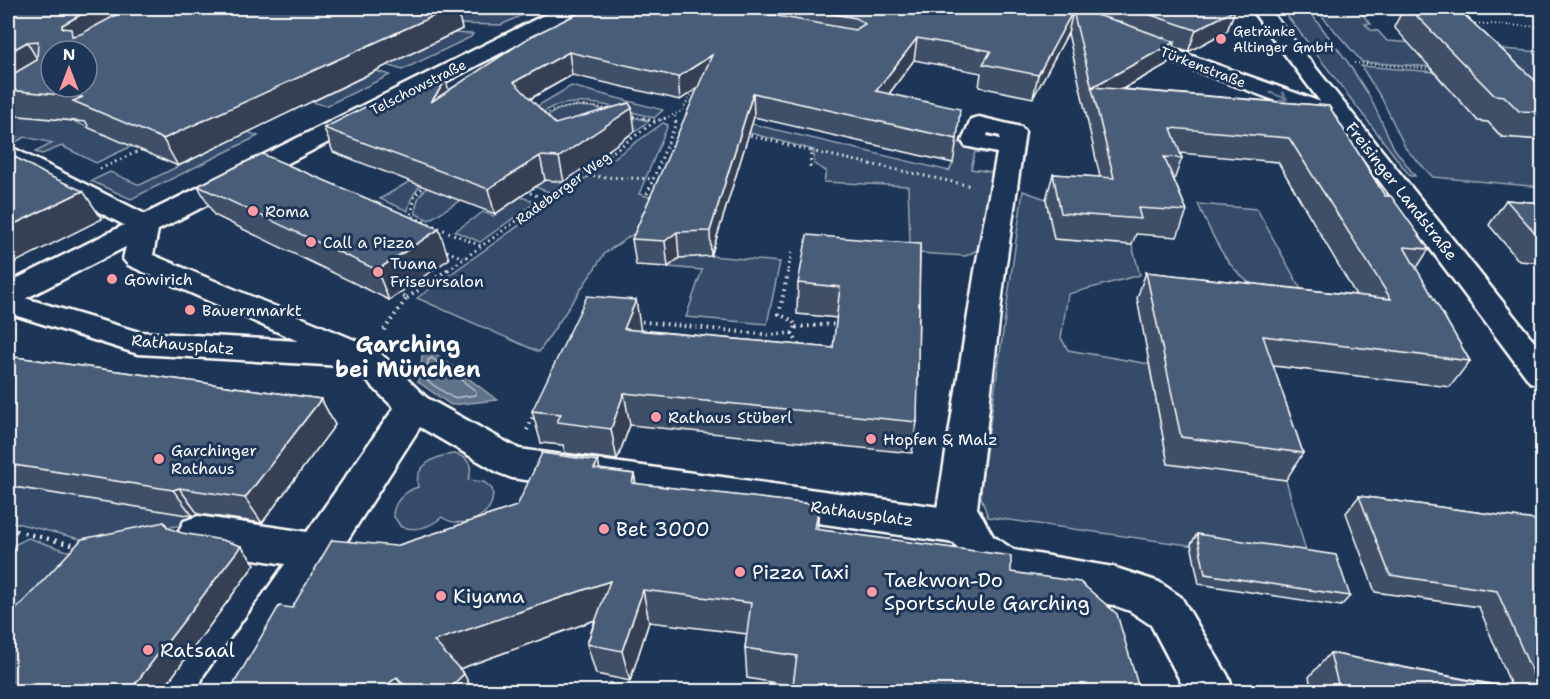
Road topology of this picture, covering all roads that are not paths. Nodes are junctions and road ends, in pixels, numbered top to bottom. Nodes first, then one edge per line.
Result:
1 (571, 8) edge
2 (1259, 8) edge
3 (1112, 34) edge
4 (1346, 118) junction
5 (1010, 148) dead end
6 (8, 154) edge
7 (145, 225) junction
8 (8, 295) edge
9 (8, 303) edge
10 (364, 357) junction
11 (1542, 374) edge
12 (414, 407) junction
13 (963, 518) junction
14 (198, 533) edge
15 (312, 559) junction
16 (223, 692) edge
17 (1211, 692) edge

1 - 7 street, Telschowstraße
2 - 4 street, Freisinger Landstraße
3 -> 4 street, Türkenstraße
4 - 11 street, Freisinger Landstraße
5 - 13 street
6 - 7 street
7 - 8 street, Telschowstraße
7 - 10 street, Rathausplatz
9 - 10 street, Rathausplatz
10 - 12 street, Rathausplatz
12 - 13 street, Rathausplatz
12 - 15 street
13 - 17 street
14 - 15 street
15 - 16 street

